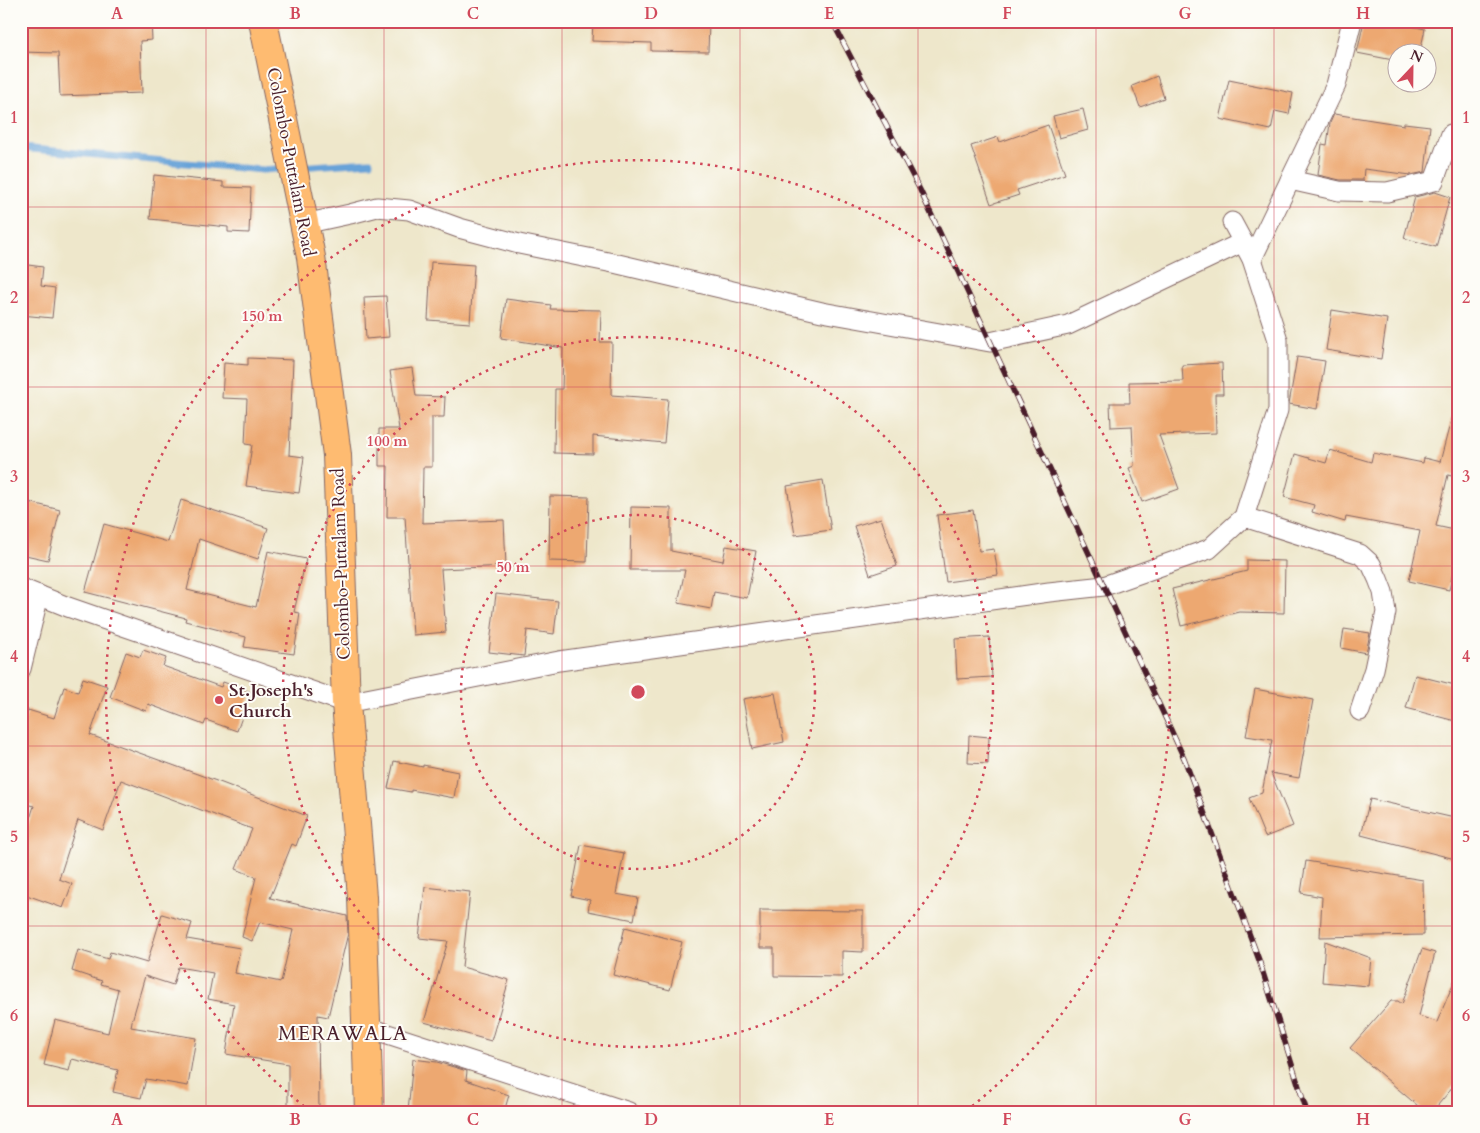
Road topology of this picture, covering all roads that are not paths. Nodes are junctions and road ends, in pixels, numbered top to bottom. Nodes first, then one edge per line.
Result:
1 (263, 21) edge
2 (1352, 21) edge
3 (1451, 134) dead end
4 (1290, 180) junction
5 (1232, 222) dead end
6 (304, 224) junction
7 (1243, 242) junction
8 (1252, 259) junction
9 (1244, 517) junction
10 (30, 592) edge
11 (21, 669) edge
12 (346, 703) junction
13 (1360, 711) dead end
14 (366, 1027) junction
15 (369, 1112) edge
16 (630, 1112) edge

1 - 6 highway, Colombo-Puttalam Road
2 - 4 street
3 - 4 street
4 - 8 street
5 - 7 street
6 - 7 street
6 - 12 highway, Colombo-Puttalam Road
7 - 8 street
8 - 9 street
9 - 12 street
9 - 13 street
10 - 11 street
10 - 12 street
12 - 14 highway, Colombo-Puttalam Road
14 - 15 highway, Colombo-Puttalam Road
14 - 16 street

